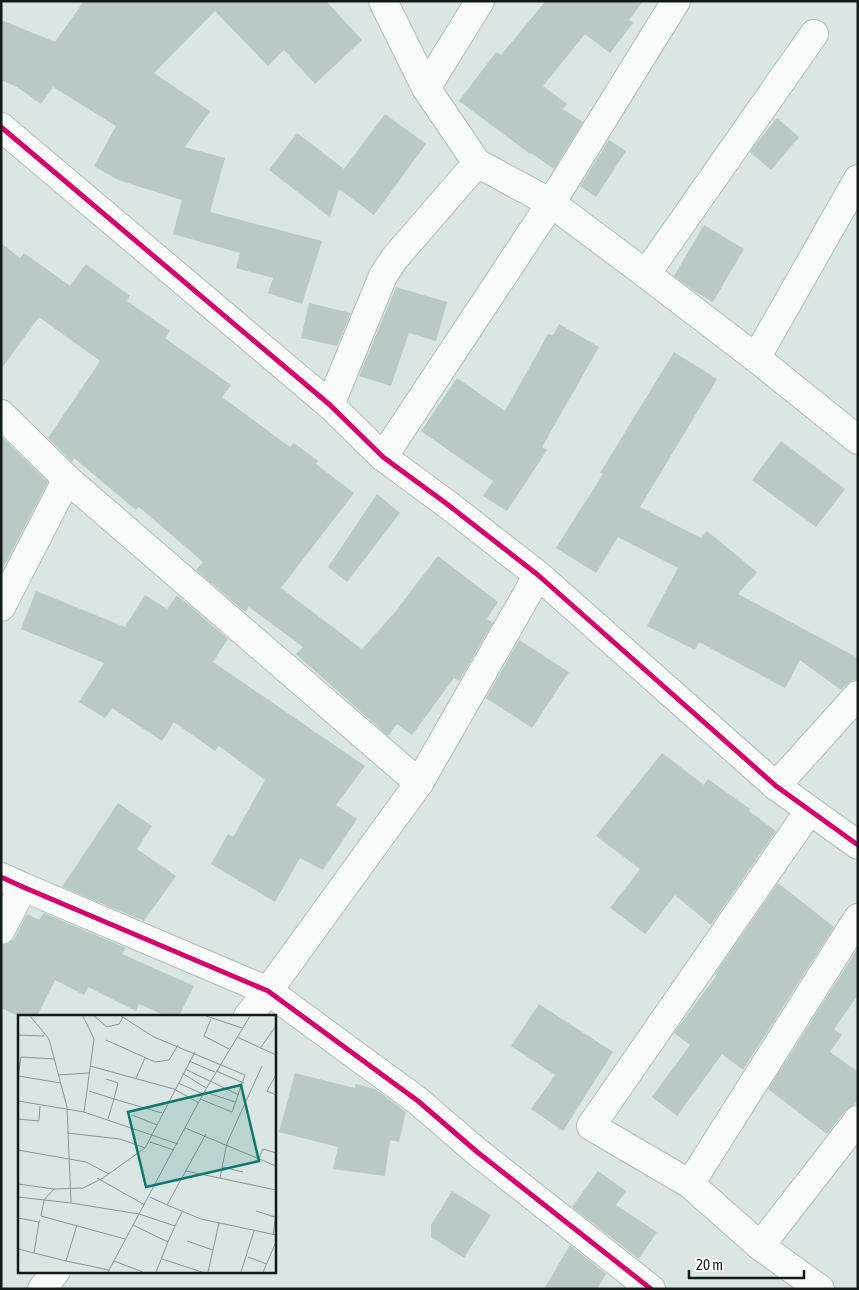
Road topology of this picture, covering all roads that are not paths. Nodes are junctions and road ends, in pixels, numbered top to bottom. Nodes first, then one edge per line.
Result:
1 (384, 1) edge
2 (480, 1) edge
3 (676, 1) edge
4 (814, 34) dead end
5 (426, 88) junction
6 (1, 127) edge
7 (476, 163) junction
8 (858, 179) edge
9 (551, 203) junction
10 (646, 274) junction
11 (756, 358) junction
12 (330, 405) junction
13 (1, 414) edge
14 (858, 440) edge
15 (384, 457) junction
16 (67, 479) junction
17 (538, 576) junction
18 (1, 608) edge
19 (858, 695) edge
20 (419, 783) junction
21 (776, 786) junction
22 (809, 811) junction
23 (858, 845) edge
24 (12, 882) edge
25 (858, 918) edge
26 (1, 930) edge
27 (268, 992) junction
28 (249, 1015) edge
29 (858, 1120) edge
30 (690, 1184) junction
31 (760, 1246) junction
32 (55, 1272) edge
33 (42, 1289) edge
34 (651, 1289) edge
35 (820, 1289) edge

1 - 5 street
2 - 5 street
3 - 9 street
4 - 10 street
5 - 7 street
6 - 12 street
7 - 9 street
7 - 12 street
8 - 11 street
9 - 10 street
9 - 15 street
10 - 11 street
11 - 14 street
12 - 15 street
13 - 16 street
15 - 17 street
16 - 18 street
16 - 20 street
17 - 20 street
17 - 21 street
19 - 21 street
20 - 27 street
21 - 22 street
22 - 23 street
22 - 30 street
24 - 26 street
24 - 27 street
25 - 30 street
27 - 28 street
27 - 34 street
29 - 31 street
30 - 31 street
31 - 35 street
32 - 33 street

